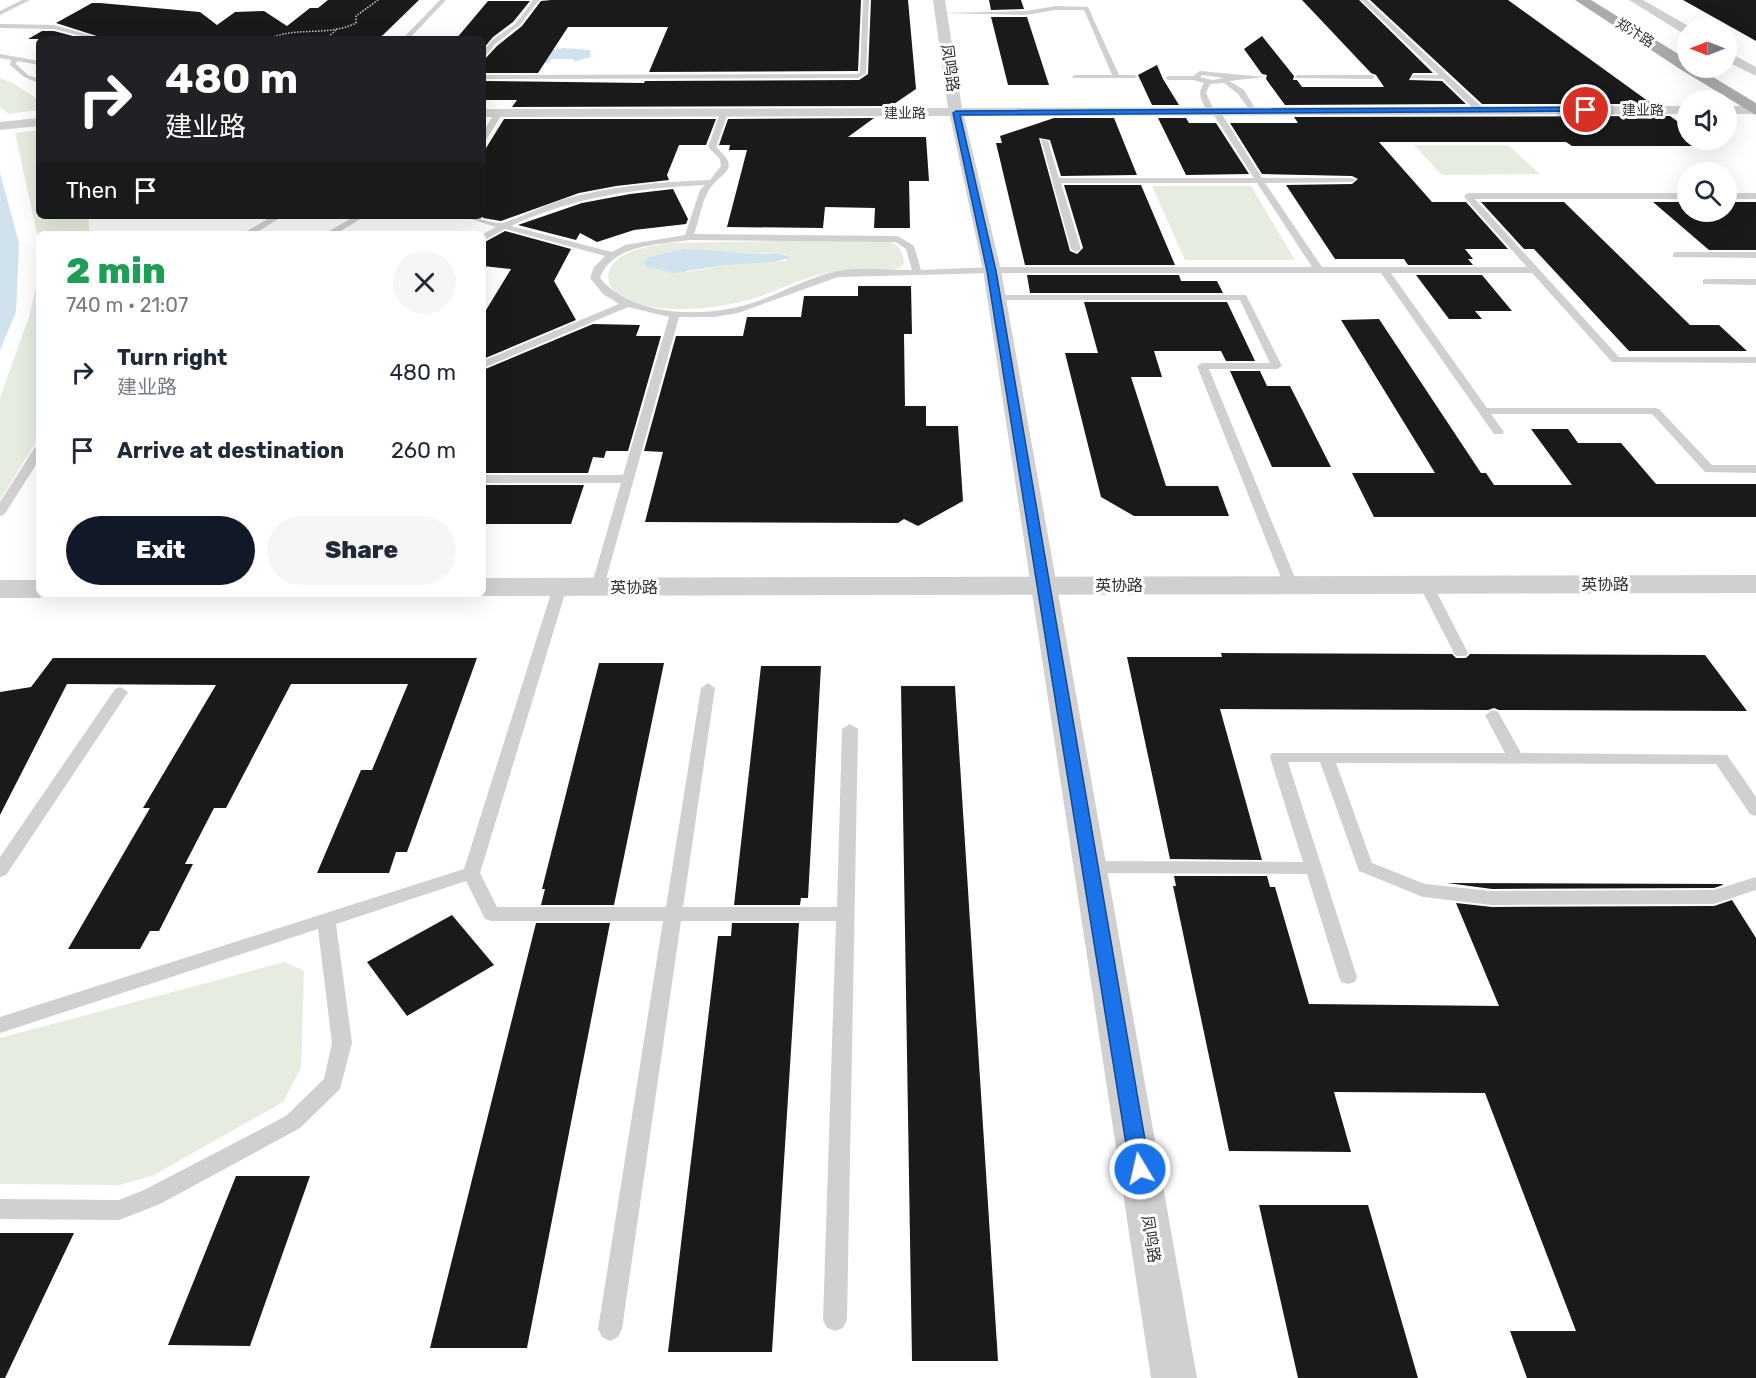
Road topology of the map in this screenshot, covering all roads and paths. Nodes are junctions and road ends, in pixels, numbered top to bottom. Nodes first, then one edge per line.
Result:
1 (27, 0) edge
2 (378, 0) edge
3 (443, 0) edge
4 (536, 0) edge
5 (866, 0) edge
6 (1364, 0) edge
7 (1582, 0) edge
8 (1635, 0) edge
9 (1621, 6) dead end
10 (941, 7) edge
11 (0, 13) edge
12 (1677, 25) edge
13 (0, 26) edge
14 (337, 29) junction
15 (90, 36) edge
16 (277, 36) edge
17 (329, 36) edge
18 (408, 36) edge
19 (1677, 40) edge
20 (486, 53) edge
21 (0, 56) edge
22 (15, 59) junction
23 (1677, 60) edge
24 (36, 62) edge
25 (1737, 65) edge
26 (1737, 73) edge
27 (486, 77) edge
28 (1074, 77) dead end
29 (1116, 77) junction
30 (1135, 77) dead end
31 (1262, 77) dead end
32 (1297, 77) dead end
33 (1371, 77) dead end
34 (1413, 77) dead end
35 (1444, 77) junction
36 (1168, 78) dead end
37 (1195, 78) junction
38 (1705, 78) edge
39 (1752, 78) edge
40 (1226, 79) junction
41 (36, 80) edge
42 (1208, 82) junction
43 (1213, 110) junction
44 (1254, 110) junction
45 (1480, 110) junction
46 (1677, 110) edge
47 (1737, 110) edge
48 (1756, 110) edge
49 (486, 113) edge
50 (499, 113) junction
51 (724, 113) junction
52 (956, 113) junction
53 (36, 122) edge
54 (4, 126) edge
55 (486, 133) edge
56 (1044, 141) dead end
57 (1352, 180) dead end
58 (1056, 181) junction
59 (1262, 181) junction
60 (712, 182) junction
61 (1677, 196) edge
62 (1737, 196) edge
63 (1756, 196) edge
64 (274, 219) edge
65 (356, 219) edge
66 (476, 219) edge
67 (502, 226) junction
68 (252, 231) edge
69 (334, 231) edge
70 (486, 236) edge
71 (689, 237) junction
72 (1076, 249) dead end
73 (613, 255) junction
74 (1676, 255) dead end
75 (1756, 255) edge
76 (1319, 270) junction
77 (1384, 270) junction
78 (1535, 270) junction
79 (917, 272) junction
80 (993, 280) junction
81 (1706, 282) dead end
82 (1756, 282) edge
83 (627, 304) junction
84 (675, 313) junction
85 (1756, 360) edge
86 (486, 365) edge
87 (1483, 411) junction
88 (1498, 432) dead end
89 (36, 455) edge
90 (1756, 469) edge
91 (486, 479) edge
92 (628, 479) junction
93 (0, 512) edge
94 (1756, 584) edge
95 (1291, 585) junction
96 (1426, 585) junction
97 (1044, 586) junction
98 (486, 587) edge
99 (560, 587) junction
100 (598, 587) junction
101 (0, 589) edge
102 (36, 589) edge
103 (1461, 653) dead end
104 (708, 688) dead end
105 (120, 692) dead end
106 (1493, 715) dead end
107 (850, 729) dead end
108 (1326, 758) junction
109 (1516, 759) junction
110 (1756, 810) edge
111 (1090, 867) junction
112 (1313, 868) junction
113 (0, 871) edge
114 (471, 873) junction
115 (1756, 883) edge
116 (673, 914) junction
117 (845, 914) junction
118 (326, 920) junction
119 (1348, 977) dead end
120 (0, 1025) edge
121 (0, 1209) edge
122 (835, 1320) dead end
123 (610, 1329) dead end
124 (1174, 1378) edge

1 - 11 lane
2 - 14 path
3 - 18 lane
4 - 20 lane
5 - 27 lane
6 - 35 lane
7 - 23 main road, 郑汴路
8 - 12 street
9 - 19 main road, 郑汴路
10 - 29 lane
10 - 52 street, 凤鸣路
13 - 15 lane
14 - 16 path
14 - 17 path
21 - 22 lane
22 - 24 lane
22 - 41 lane
25 - 39 street
26 - 39 main road
28 - 29 lane
29 - 30 lane
31 - 40 lane
32 - 33 lane
34 - 35 lane
35 - 45 lane
36 - 37 lane
37 - 40 lane
37 - 42 lane
38 - 48 main road, 郑汴路
40 - 42 lane
40 - 44 lane
42 - 43 lane
43 - 44 street, 建业路
43 - 52 street, 建业路
43 - 59 lane
44 - 45 street, 建业路
45 - 46 street, 建业路
47 - 48 street
49 - 50 street, 建业路
50 - 51 street, 建业路
50 - 55 lane
51 - 52 street, 建业路
51 - 60 lane
52 - 80 street, 凤鸣路
53 - 54 street
56 - 58 lane
57 - 59 lane
58 - 59 lane
58 - 72 lane
59 - 76 lane
60 - 67 lane
60 - 71 lane
61 - 78 lane
62 - 63 lane
64 - 68 lane
65 - 69 lane
66 - 67 lane
67 - 70 lane
67 - 73 lane
71 - 73 lane
71 - 79 lane
73 - 83 lane
74 - 75 lane
76 - 77 lane
76 - 80 lane
77 - 78 lane
77 - 87 lane
78 - 85 lane
79 - 80 lane
79 - 84 lane
80 - 95 lane
80 - 97 street, 凤鸣路
81 - 82 lane
83 - 84 lane
83 - 86 lane
84 - 92 lane
87 - 88 lane
87 - 90 lane
89 - 93 lane
91 - 92 lane
92 - 100 lane
94 - 96 street, 英协路
95 - 96 street, 英协路
95 - 97 street, 英协路
96 - 103 lane
97 - 100 street, 英协路
97 - 111 street, 凤鸣路
98 - 99 street, 英协路
99 - 100 street, 英协路
99 - 114 lane
101 - 102 street
104 - 116 lane
105 - 113 lane
106 - 109 lane
107 - 117 lane
108 - 109 lane
108 - 112 lane
108 - 115 lane
109 - 110 lane
111 - 112 lane
111 - 124 street, 凤鸣路
112 - 119 lane
114 - 116 lane
114 - 118 lane
116 - 117 lane
116 - 123 lane
117 - 122 lane
118 - 120 lane
118 - 121 lane

